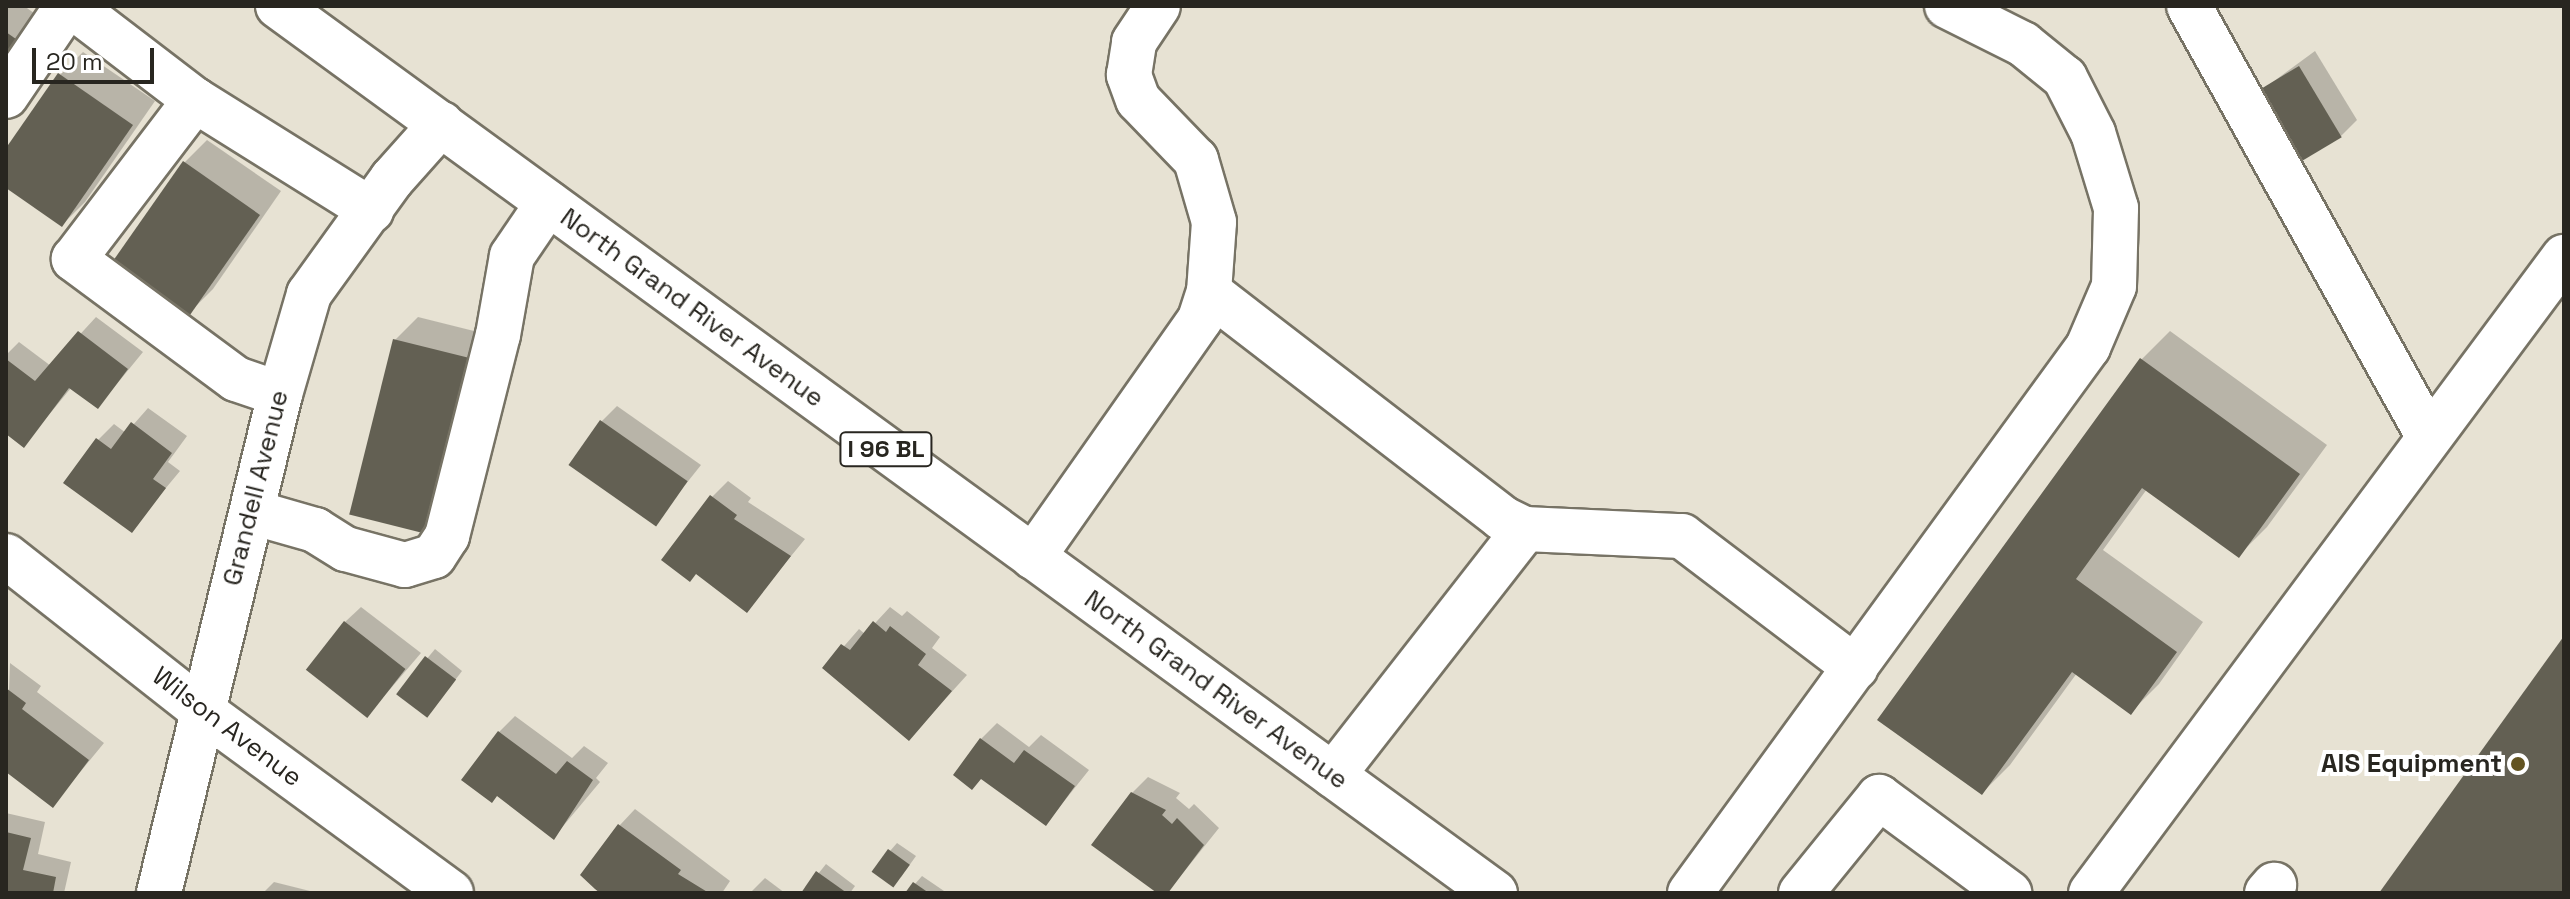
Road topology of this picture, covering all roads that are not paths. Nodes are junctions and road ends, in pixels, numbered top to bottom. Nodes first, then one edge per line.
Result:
1 (278, 6) edge
2 (1158, 6) edge
3 (1947, 6) edge
4 (2189, 6) edge
5 (70, 7) edge
6 (6, 96) edge
7 (195, 100) junction
8 (441, 124) junction
9 (548, 203) junction
10 (371, 210) junction
11 (2564, 257) edge
12 (1209, 292) junction
13 (280, 394) junction
14 (2428, 436) junction
15 (252, 512) junction
16 (1525, 529) junction
17 (6, 556) edge
18 (1033, 557) junction
19 (1856, 668) junction
20 (204, 712) junction
21 (1333, 775) junction
22 (159, 893) edge
23 (451, 893) edge
24 (1495, 893) edge
25 (1690, 893) edge
26 (1801, 893) edge
27 (2009, 893) edge
28 (2091, 893) edge

1 - 8 main road, North Grand River Avenue / I 96 BL
2 - 12 main road
3 - 19 main road
4 - 14 main road
5 - 6 main road
5 - 7 main road
7 - 10 main road
7 - 13 main road
8 - 9 main road, North Grand River Avenue / I 96 BL
8 - 10 main road, Grandell Avenue
9 - 15 main road
9 - 18 main road, North Grand River Avenue / I 96 BL
10 - 13 main road, Grandell Avenue
11 - 14 main road
12 - 16 main road
12 - 18 main road
13 - 15 main road, Grandell Avenue
14 - 28 main road
15 - 20 main road, Grandell Avenue
16 - 19 main road
16 - 21 main road
17 - 20 main road, Wilson Avenue
18 - 21 main road, North Grand River Avenue / I 96 BL
19 - 25 main road
20 - 22 main road, Grandell Avenue
20 - 23 main road, Wilson Avenue
21 - 24 main road, North Grand River Avenue / I 96 BL
26 - 27 main road

